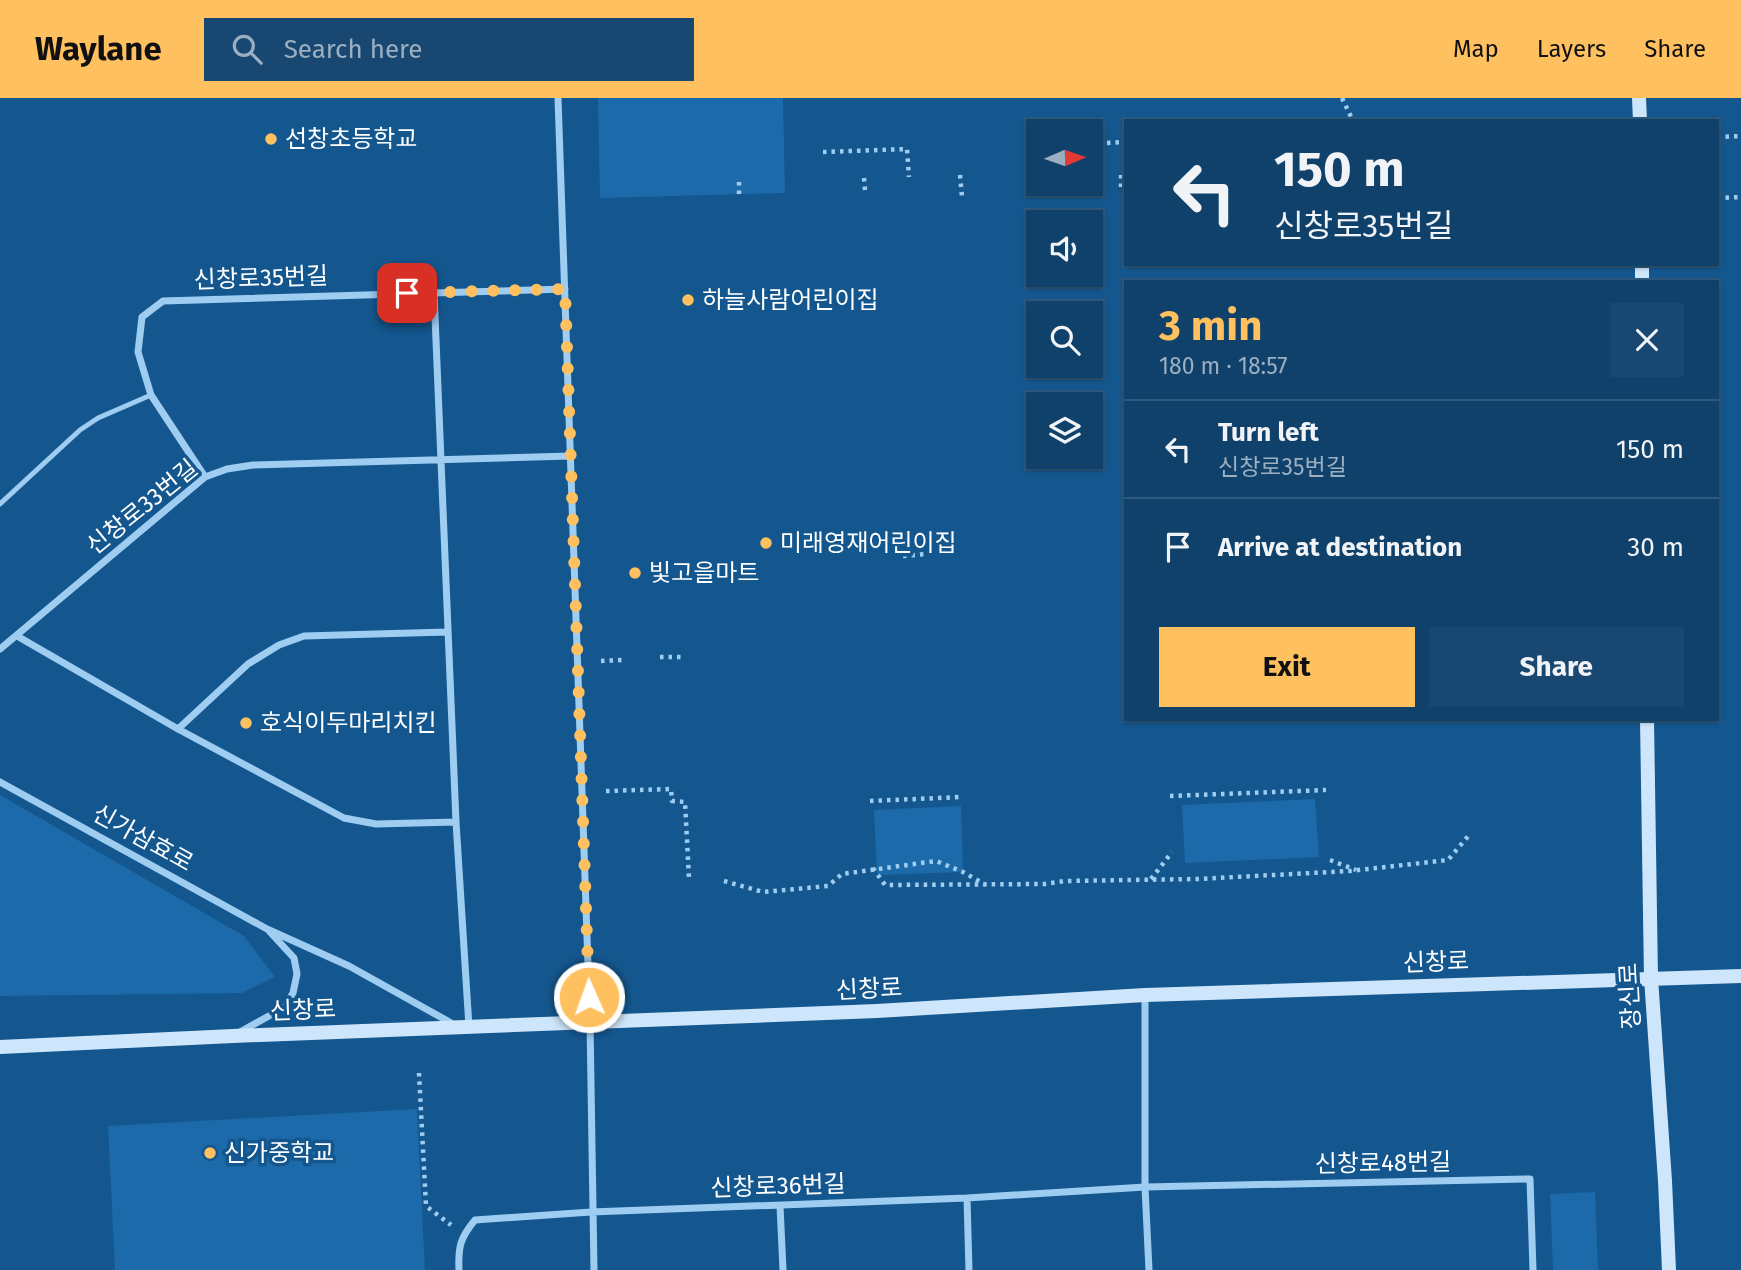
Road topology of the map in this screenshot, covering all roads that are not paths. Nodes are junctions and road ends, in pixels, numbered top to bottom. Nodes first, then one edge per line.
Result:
1 (558, 98) edge
2 (1639, 98) edge
3 (1640, 119) edge
4 (565, 289) junction
5 (434, 292) junction
6 (151, 395) junction
7 (571, 456) junction
8 (441, 461) junction
9 (205, 477) junction
10 (0, 504) edge
11 (447, 632) junction
12 (17, 636) junction
13 (0, 649) edge
14 (1647, 721) edge
15 (178, 729) junction
16 (0, 782) edge
17 (456, 822) junction
18 (267, 929) junction
19 (1741, 976) edge
20 (1651, 978) junction
21 (1145, 995) junction
22 (590, 1023) junction
23 (464, 1028) junction
24 (233, 1036) junction
25 (0, 1047) edge
26 (1145, 1187) junction
27 (967, 1198) junction
28 (780, 1206) junction
29 (591, 1212) junction
30 (459, 1270) edge
31 (594, 1270) edge
32 (783, 1270) edge
33 (969, 1270) edge
34 (1149, 1270) edge
35 (1533, 1270) edge
36 (1669, 1270) edge

1 - 4 street
2 - 3 main road
4 - 5 street, 신창로35번길
4 - 7 street
5 - 6 street, 신창로35번길
5 - 8 street
6 - 9 street, 신창로35번길
6 - 10 lane
7 - 8 street, 신창로33번길
7 - 22 street
8 - 9 street, 신창로33번길
8 - 11 street
9 - 12 street, 신창로33번길
11 - 15 street
11 - 17 street
12 - 13 street, 신창로33번길
12 - 15 street
14 - 20 main road, 장신로
15 - 17 street
16 - 18 street, 신가삼효로
17 - 23 street
18 - 23 street, 신가삼효로
18 - 24 street, 신가삼효로
19 - 20 main road, 신창로
20 - 21 main road, 신창로
20 - 36 main road, 장신로
21 - 22 main road, 신창로
21 - 26 street
22 - 23 main road, 신창로
22 - 29 street
23 - 24 main road, 신창로
24 - 25 main road, 신창로
26 - 27 street, 신창로48번길
26 - 34 street
26 - 35 street, 신창로48번길
27 - 28 street, 신창로36번길
27 - 33 street
28 - 29 street, 신창로36번길
28 - 32 street
29 - 30 street, 신창로36번길
29 - 31 street

